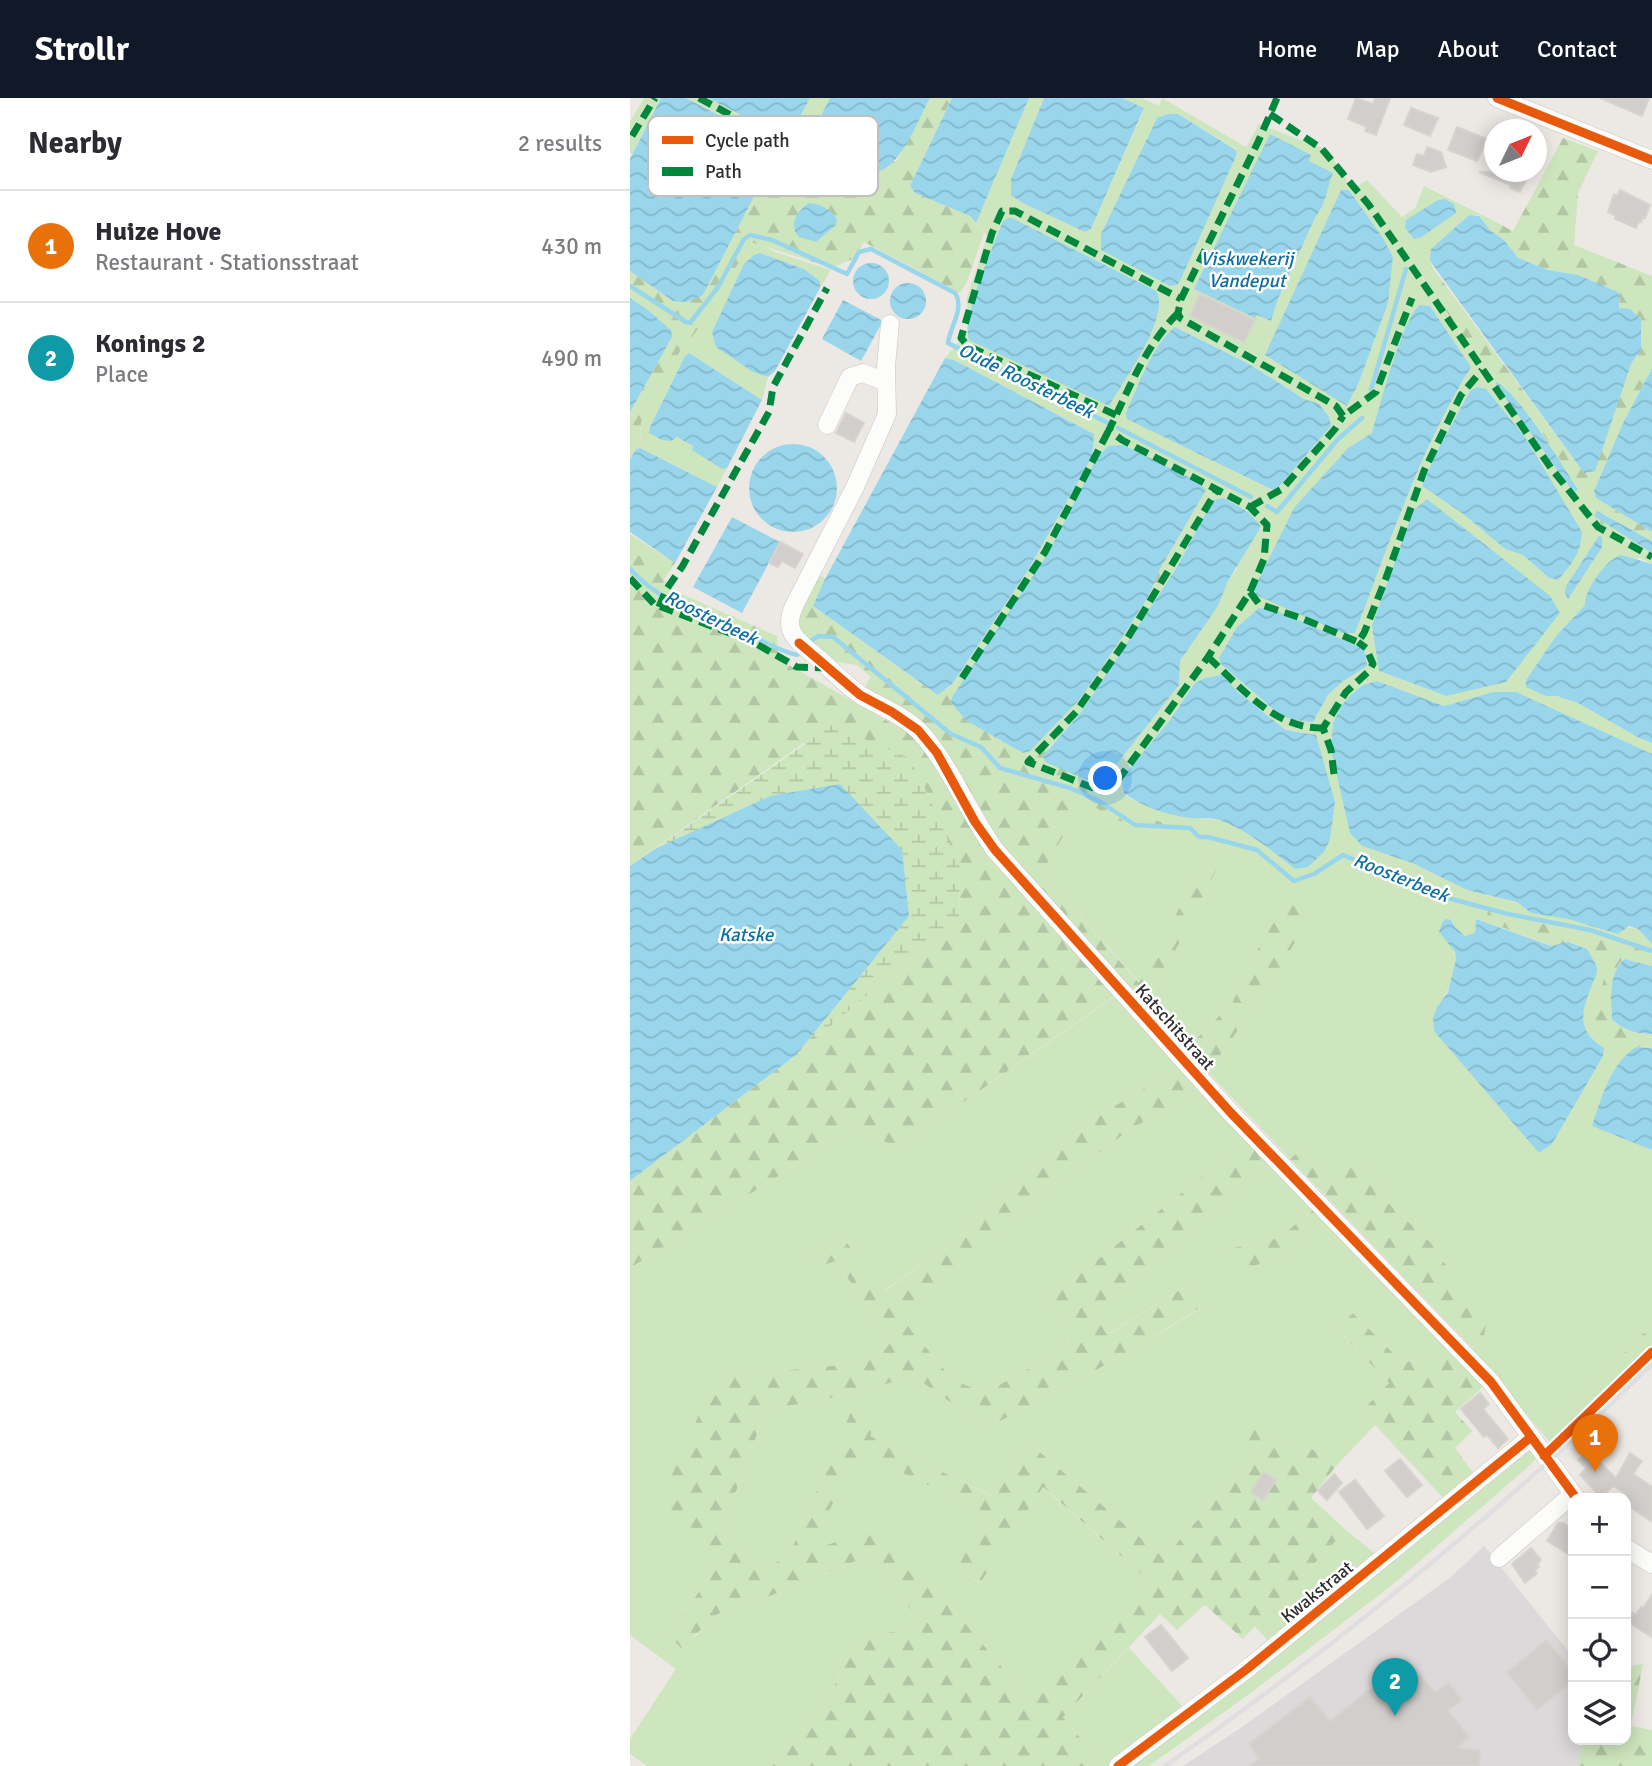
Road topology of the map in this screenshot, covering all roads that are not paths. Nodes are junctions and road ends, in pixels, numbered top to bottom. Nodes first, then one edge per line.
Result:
1 (1497, 98) edge
2 (1652, 160) edge
3 (890, 324) dead end
4 (886, 382) junction
5 (827, 425) dead end
6 (1531, 1437) junction
7 (1572, 1493) edge
8 (1568, 1501) edge
9 (1631, 1551) edge
10 (1499, 1558) dead end
11 (1652, 1564) edge
12 (1118, 1766) edge

1 - 2 street
3 - 4 street
4 - 5 street
4 - 6 street, Katschitstraat
6 - 7 street, Katschitstraat
6 - 12 street, Kwakstraat
8 - 10 street
9 - 11 street

